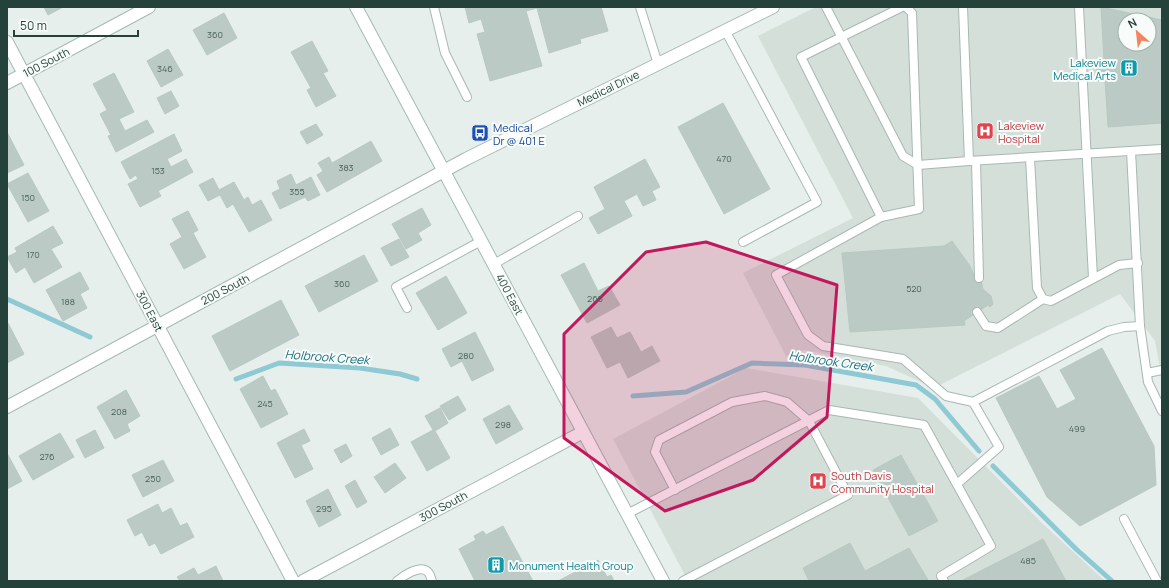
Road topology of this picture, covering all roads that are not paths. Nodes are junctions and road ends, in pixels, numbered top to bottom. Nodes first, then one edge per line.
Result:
1 (149, 7) edge
2 (356, 7) edge
3 (434, 7) edge
4 (640, 7) edge
5 (773, 7) edge
6 (826, 7) edge
7 (902, 7) edge
8 (906, 7) edge
9 (963, 7) edge
10 (1079, 7) edge
11 (725, 30) junction
12 (840, 37) junction
13 (7, 42) edge
14 (658, 64) junction
15 (24, 74) junction
16 (7, 83) edge
17 (467, 97) dead end
18 (1162, 150) edge
19 (1131, 151) junction
20 (1085, 154) junction
21 (1030, 158) junction
22 (972, 161) junction
23 (918, 165) junction
24 (444, 171) junction
25 (578, 216) dead end
26 (881, 217) junction
27 (481, 241) junction
28 (743, 242) dead end
29 (1138, 262) junction
30 (494, 264) junction
31 (979, 278) dead end
32 (1092, 278) junction
33 (1043, 299) junction
34 (408, 308) dead end
35 (977, 312) dead end
36 (158, 326) junction
37 (1140, 326) junction
38 (1162, 370) edge
39 (1147, 373) junction
40 (973, 402) junction
41 (7, 407) edge
42 (1162, 411) edge
43 (809, 421) junction
44 (583, 432) junction
45 (957, 484) junction
46 (675, 490) junction
47 (627, 514) junction
48 (1124, 519) dead end
49 (293, 581) edge
50 (303, 581) edge
51 (398, 581) edge
52 (432, 581) edge
53 (663, 581) edge
54 (683, 581) edge
55 (944, 581) edge
56 (1157, 581) edge

1 - 15 street, 100 South
2 - 24 street, 400 East
3 - 17 lane
4 - 14 lane
5 - 11 street, Medical Drive
6 - 12 lane
7 - 12 lane
8 - 23 lane
9 - 22 lane
10 - 20 lane
11 - 14 street, Medical Drive
11 - 28 lane
12 - 23 lane
12 - 26 lane
13 - 15 street, 300 East
14 - 24 street, Medical Drive
15 - 16 street, 100 South
15 - 36 street, 300 East
18 - 19 lane
19 - 20 lane
19 - 29 lane
20 - 21 lane
20 - 32 lane
21 - 22 lane
21 - 33 lane
22 - 23 lane
22 - 31 lane
23 - 26 lane
24 - 27 street, 400 East
24 - 36 street, 200 South
25 - 30 lane
26 - 40 lane
27 - 30 street, 400 East
27 - 34 lane
29 - 32 lane
29 - 37 lane
30 - 44 street, 400 East
32 - 33 lane
33 - 35 lane
36 - 41 street, 200 South
36 - 49 street, 300 East
37 - 39 lane
37 - 40 lane
38 - 39 lane
39 - 42 lane
40 - 45 lane
43 - 45 lane
43 - 46 lane
43 - 46 lane
43 - 54 lane
44 - 47 street, 400 East
44 - 50 street, 300 South
45 - 55 lane
46 - 47 lane
47 - 53 street, 400 East
48 - 56 lane
51 - 52 lane

